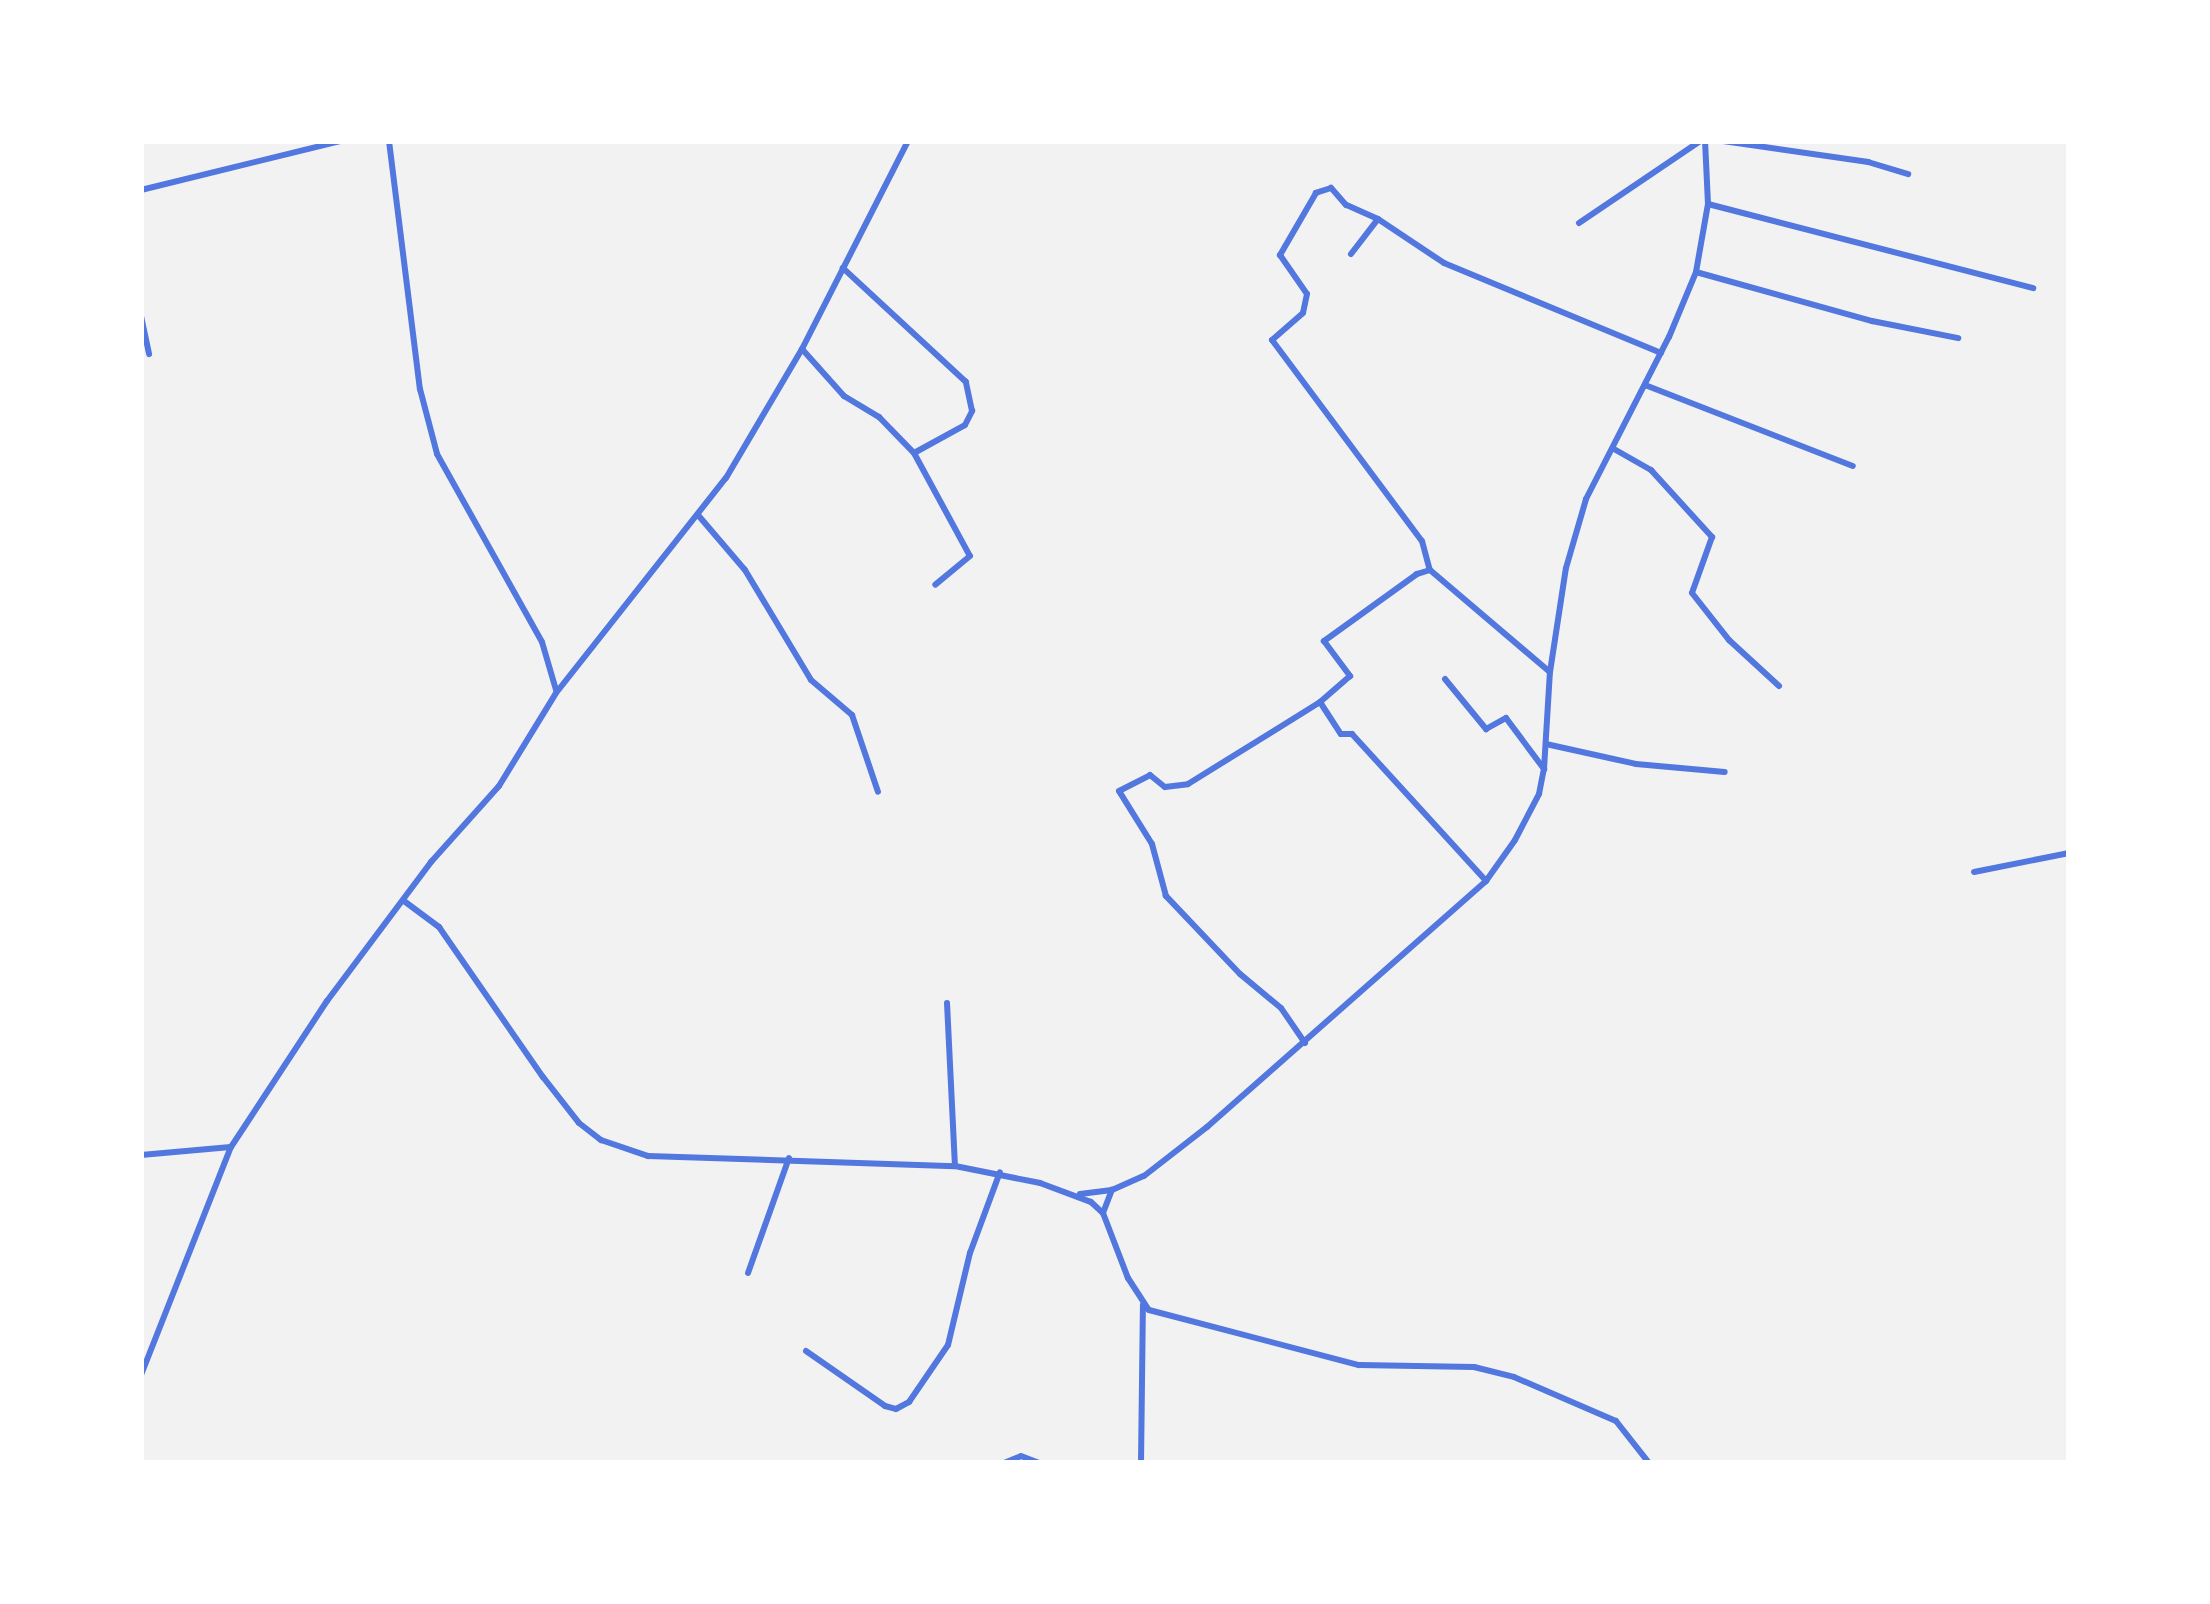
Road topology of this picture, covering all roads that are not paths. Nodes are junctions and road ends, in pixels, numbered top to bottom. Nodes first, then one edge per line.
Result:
1 (340, 141) edge
2 (389, 141) edge
3 (908, 141) edge
4 (1702, 141) edge
5 (1723, 141) edge
6 (1908, 174) dead end
7 (141, 190) edge
8 (1708, 204) junction
9 (1378, 219) junction
10 (1579, 223) dead end
11 (1351, 254) dead end
12 (843, 268) junction
13 (1696, 272) junction
14 (2033, 288) dead end
15 (141, 316) edge
16 (1958, 338) dead end
17 (802, 349) junction
18 (1661, 353) junction
19 (149, 354) dead end
20 (1645, 385) junction
21 (1614, 448) junction
22 (914, 453) junction
23 (1853, 466) dead end
24 (698, 514) junction
25 (1430, 570) junction
26 (935, 585) dead end
27 (1550, 672) junction
28 (1445, 679) dead end
29 (1779, 686) dead end
30 (556, 693) junction
31 (1320, 702) junction
32 (1546, 744) junction
33 (1544, 769) junction
34 (1725, 772) dead end
35 (878, 791) dead end
36 (2069, 853) edge
37 (1974, 872) dead end
38 (1486, 881) junction
39 (404, 901) junction
40 (947, 1003) dead end
41 (1305, 1043) junction
42 (231, 1147) junction
43 (141, 1155) edge
44 (789, 1158) junction
45 (955, 1166) junction
46 (1000, 1172) junction
47 (1112, 1190) junction
48 (1076, 1195) junction
49 (1103, 1213) junction
50 (748, 1273) dead end
51 (1144, 1305) junction
52 (806, 1351) dead end
53 (141, 1376) edge
54 (1004, 1463) edge
55 (1039, 1463) edge
56 (1142, 1463) edge
57 (1649, 1463) edge

1 - 7 street
2 - 30 street
3 - 12 street
4 - 8 street
4 - 10 street
5 - 6 street
8 - 13 street
8 - 14 street
9 - 11 street
9 - 18 street
9 - 25 street
12 - 17 street
12 - 22 street
13 - 16 street
13 - 18 street
15 - 19 street
17 - 22 street
17 - 24 street
18 - 20 street
20 - 21 street
20 - 23 street
21 - 27 street
21 - 29 street
22 - 26 street
24 - 30 street
24 - 35 street
25 - 27 street
25 - 31 street
27 - 32 street
28 - 33 street
30 - 39 street
31 - 38 street
31 - 41 street
32 - 33 street
32 - 34 street
33 - 38 street
36 - 37 street
38 - 41 street
39 - 42 street
39 - 44 street
40 - 45 street
41 - 47 street
42 - 43 street
42 - 53 street
44 - 45 street
44 - 50 street
45 - 46 street
46 - 48 street
46 - 52 street
47 - 48 street
47 - 49 street
48 - 49 street
49 - 51 street
51 - 56 street
51 - 57 street
54 - 55 street

